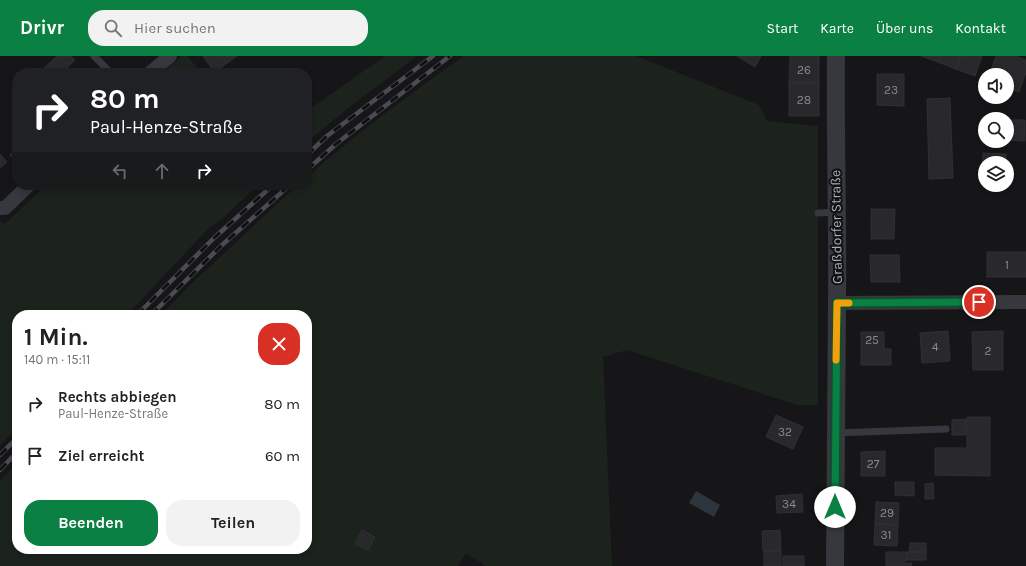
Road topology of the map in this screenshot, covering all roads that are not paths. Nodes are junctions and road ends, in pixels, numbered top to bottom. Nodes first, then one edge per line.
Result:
1 (94, 56) edge
2 (170, 56) edge
3 (836, 56) edge
4 (106, 68) edge
5 (156, 68) edge
6 (24, 190) edge
7 (0, 208) edge
8 (837, 212) junction
9 (818, 213) dead end
10 (1026, 302) edge
11 (837, 303) junction
12 (946, 429) dead end
13 (835, 433) junction
14 (835, 566) edge

1 - 4 lane
2 - 5 street
3 - 8 street, Graßdorfer Straße
6 - 7 street
8 - 9 lane
8 - 11 street, Graßdorfer Straße
10 - 11 street
11 - 13 street, Graßdorfer Straße
12 - 13 lane
13 - 14 street, Graßdorfer Straße

